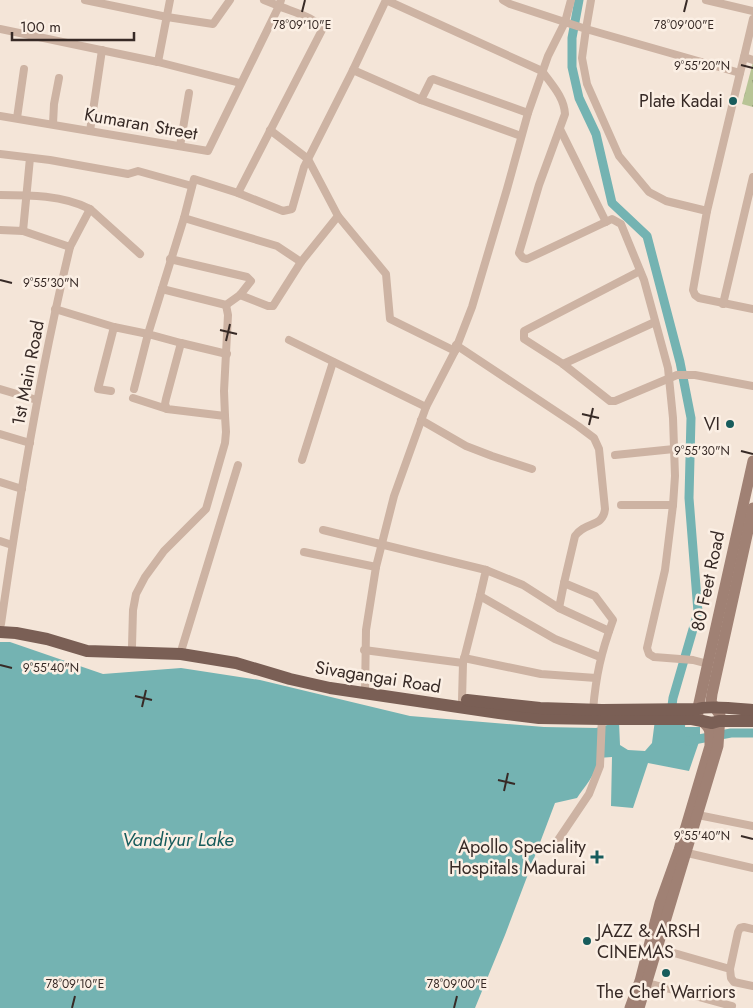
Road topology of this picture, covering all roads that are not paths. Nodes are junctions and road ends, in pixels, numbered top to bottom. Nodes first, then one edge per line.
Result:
1 (85, 0) edge
2 (170, 0) edge
3 (230, 0) edge
4 (264, 0) edge
5 (386, 0) edge
6 (503, 0) edge
7 (571, 0) edge
8 (591, 0) edge
9 (706, 0) edge
10 (280, 3) edge
11 (753, 11) edge
12 (167, 17) junction
13 (753, 19) edge
14 (566, 22) junction
15 (0, 28) edge
16 (584, 28) junction
17 (102, 50) junction
18 (744, 57) junction
19 (753, 60) edge
20 (158, 62) junction
21 (24, 69) dead end
22 (353, 70) junction
23 (542, 71) junction
24 (740, 74) junction
25 (59, 78) dead end
26 (240, 83) junction
27 (189, 94) dead end
28 (421, 100) junction
29 (528, 113) junction
30 (0, 116) edge
31 (17, 118) junction
32 (53, 124) junction
33 (560, 129) junction
34 (270, 130) junction
35 (90, 131) junction
36 (521, 136) junction
37 (180, 146) junction
38 (0, 154) edge
39 (30, 158) junction
40 (308, 159) junction
41 (753, 177) edge
42 (192, 186) junction
43 (0, 194) edge
44 (238, 194) junction
45 (26, 195) junction
46 (90, 209) junction
47 (707, 211) junction
48 (338, 216) junction
49 (184, 218) junction
50 (606, 222) junction
51 (0, 230) edge
52 (23, 231) junction
53 (70, 247) junction
54 (140, 254) dead end
55 (170, 259) junction
56 (301, 262) junction
57 (640, 272) junction
58 (162, 289) junction
59 (240, 295) junction
60 (723, 304) junction
61 (226, 305) junction
62 (55, 309) junction
63 (753, 310) edge
64 (655, 322) junction
65 (114, 327) junction
66 (148, 334) junction
67 (289, 340) dead end
68 (181, 343) junction
69 (455, 348) junction
70 (227, 354) junction
71 (333, 362) junction
72 (563, 364) junction
73 (673, 376) junction
74 (753, 386) edge
75 (0, 389) edge
76 (134, 389) dead end
77 (111, 391) dead end
78 (133, 398) dead end
79 (38, 400) junction
80 (426, 407) junction
81 (167, 408) junction
82 (225, 416) junction
83 (421, 420) junction
84 (0, 434) edge
85 (30, 443) junction
86 (674, 450) junction
87 (615, 455) dead end
88 (302, 460) dead end
89 (753, 461) edge
90 (238, 465) dead end
91 (532, 469) dead end
92 (0, 482) edge
93 (22, 489) junction
94 (621, 505) dead end
95 (673, 505) junction
96 (749, 512) edge
97 (323, 530) dead end
98 (0, 541) edge
99 (382, 544) junction
100 (12, 545) junction
101 (304, 552) dead end
102 (376, 567) junction
103 (486, 570) junction
104 (564, 583) junction
105 (480, 596) junction
106 (559, 608) junction
107 (4, 627) edge
108 (609, 631) junction
109 (132, 646) junction
110 (182, 648) junction
111 (364, 650) junction
112 (600, 657) junction
113 (464, 660) junction
114 (708, 664) junction
115 (596, 678) junction
116 (365, 691) junction
117 (462, 700) junction
118 (714, 708) junction
119 (753, 711) edge
120 (599, 713) junction
121 (692, 714) junction
122 (753, 716) edge
123 (753, 721) edge
124 (716, 727) junction
125 (693, 814) junction
126 (753, 826) edge
127 (554, 846) dead end
128 (682, 852) junction
129 (753, 868) edge
130 (753, 929) edge
131 (652, 947) junction
132 (730, 969) junction
133 (643, 982) junction
134 (753, 986) edge
135 (732, 1006) dead end
136 (630, 1008) edge
137 (639, 1008) edge

1 - 12 street
2 - 12 street
3 - 12 street
4 - 10 street
5 - 22 street
5 - 23 street
6 - 14 street
7 - 14 street
8 - 16 street
9 - 11 street
10 - 26 street, Kumaran Street
10 - 34 street
12 - 20 street
13 - 18 street
14 - 16 street
14 - 23 street
15 - 17 street
16 - 24 street
16 - 47 street
17 - 20 street
17 - 35 street
18 - 19 street
18 - 24 street
20 - 26 street
21 - 31 street
22 - 28 street
22 - 40 street
23 - 29 street
23 - 33 street
24 - 47 street
25 - 32 street
26 - 37 street, Kumaran Street
27 - 37 street
28 - 29 street
28 - 36 street
29 - 36 street
30 - 31 street, Kumaran Street
31 - 32 street, Kumaran Street
32 - 35 street, Kumaran Street
33 - 50 street
33 - 50 street
34 - 40 street
34 - 44 street
35 - 37 street, Kumaran Street
36 - 69 street
38 - 39 street
39 - 42 street
39 - 45 street
40 - 44 street
40 - 48 street
41 - 60 street
42 - 44 street
42 - 49 street
43 - 45 street
45 - 46 street
45 - 52 street
46 - 53 street, 1st Main Road
46 - 54 street
47 - 60 street
48 - 56 street
48 - 69 street
49 - 55 street
49 - 56 street
50 - 57 street
51 - 52 street
52 - 53 street
53 - 62 street, 1st Main Road
55 - 58 street
55 - 59 street
56 - 59 street
57 - 64 street
57 - 72 street
58 - 61 street
58 - 66 street
59 - 61 street
60 - 63 street
61 - 70 street
62 - 65 street
62 - 79 street, 1st Main Road
64 - 72 street
64 - 73 street
65 - 66 street
65 - 77 street
66 - 68 street
66 - 76 street
67 - 71 street
68 - 70 street
68 - 81 street
69 - 80 street
69 - 104 street
70 - 82 street
71 - 80 street
71 - 88 street
72 - 73 street
73 - 74 street
73 - 86 street
75 - 79 street
78 - 81 street
79 - 85 street, 1st Main Road
80 - 83 street
81 - 82 street
82 - 109 street
83 - 91 street
83 - 99 street
84 - 85 street
85 - 93 street, 1st Main Road
86 - 87 street
86 - 95 street
89 - 96 main road, 80 Feet Road
90 - 110 street
92 - 93 street
93 - 100 street, 1st Main Road
94 - 95 street
95 - 114 street
96 - 114 main road, 80 Feet Road
96 - 118 main road, 80 Feet Road
97 - 99 street
98 - 100 street
99 - 102 street
99 - 103 street
100 - 107 street, 1st Main Road
101 - 102 street
102 - 111 street
103 - 105 street
103 - 106 street
104 - 106 street
104 - 108 street
105 - 112 street
105 - 113 street
106 - 108 street
107 - 109 main road, Sivagangai Road
107 - 116 main road, Sivagangai Road
107 - 119 main road
107 - 122 main road
108 - 112 street
109 - 110 main road, Sivagangai Road
110 - 116 main road, Sivagangai Road
111 - 113 street
111 - 116 street
112 - 115 street
113 - 115 street
113 - 117 street
114 - 121 main road, 80 Feet Road
115 - 120 street
116 - 117 main road, Sivagangai Road
116 - 120 main road, Sivagangai Road
117 - 120 main road, Sivagangai Road
118 - 119 main road, Sivagangai Road
118 - 121 main road, Sivagangai Road
118 - 124 main road
120 - 121 main road, Sivagangai Road
120 - 127 street
121 - 124 main road, Sivagangai Road
123 - 124 main road, Sivagangai Road
124 - 125 main road
125 - 126 street
125 - 128 main road
128 - 129 street
128 - 131 main road
130 - 132 street
131 - 132 street
131 - 133 main road
132 - 134 street
133 - 135 street
133 - 136 main road
133 - 137 main road

